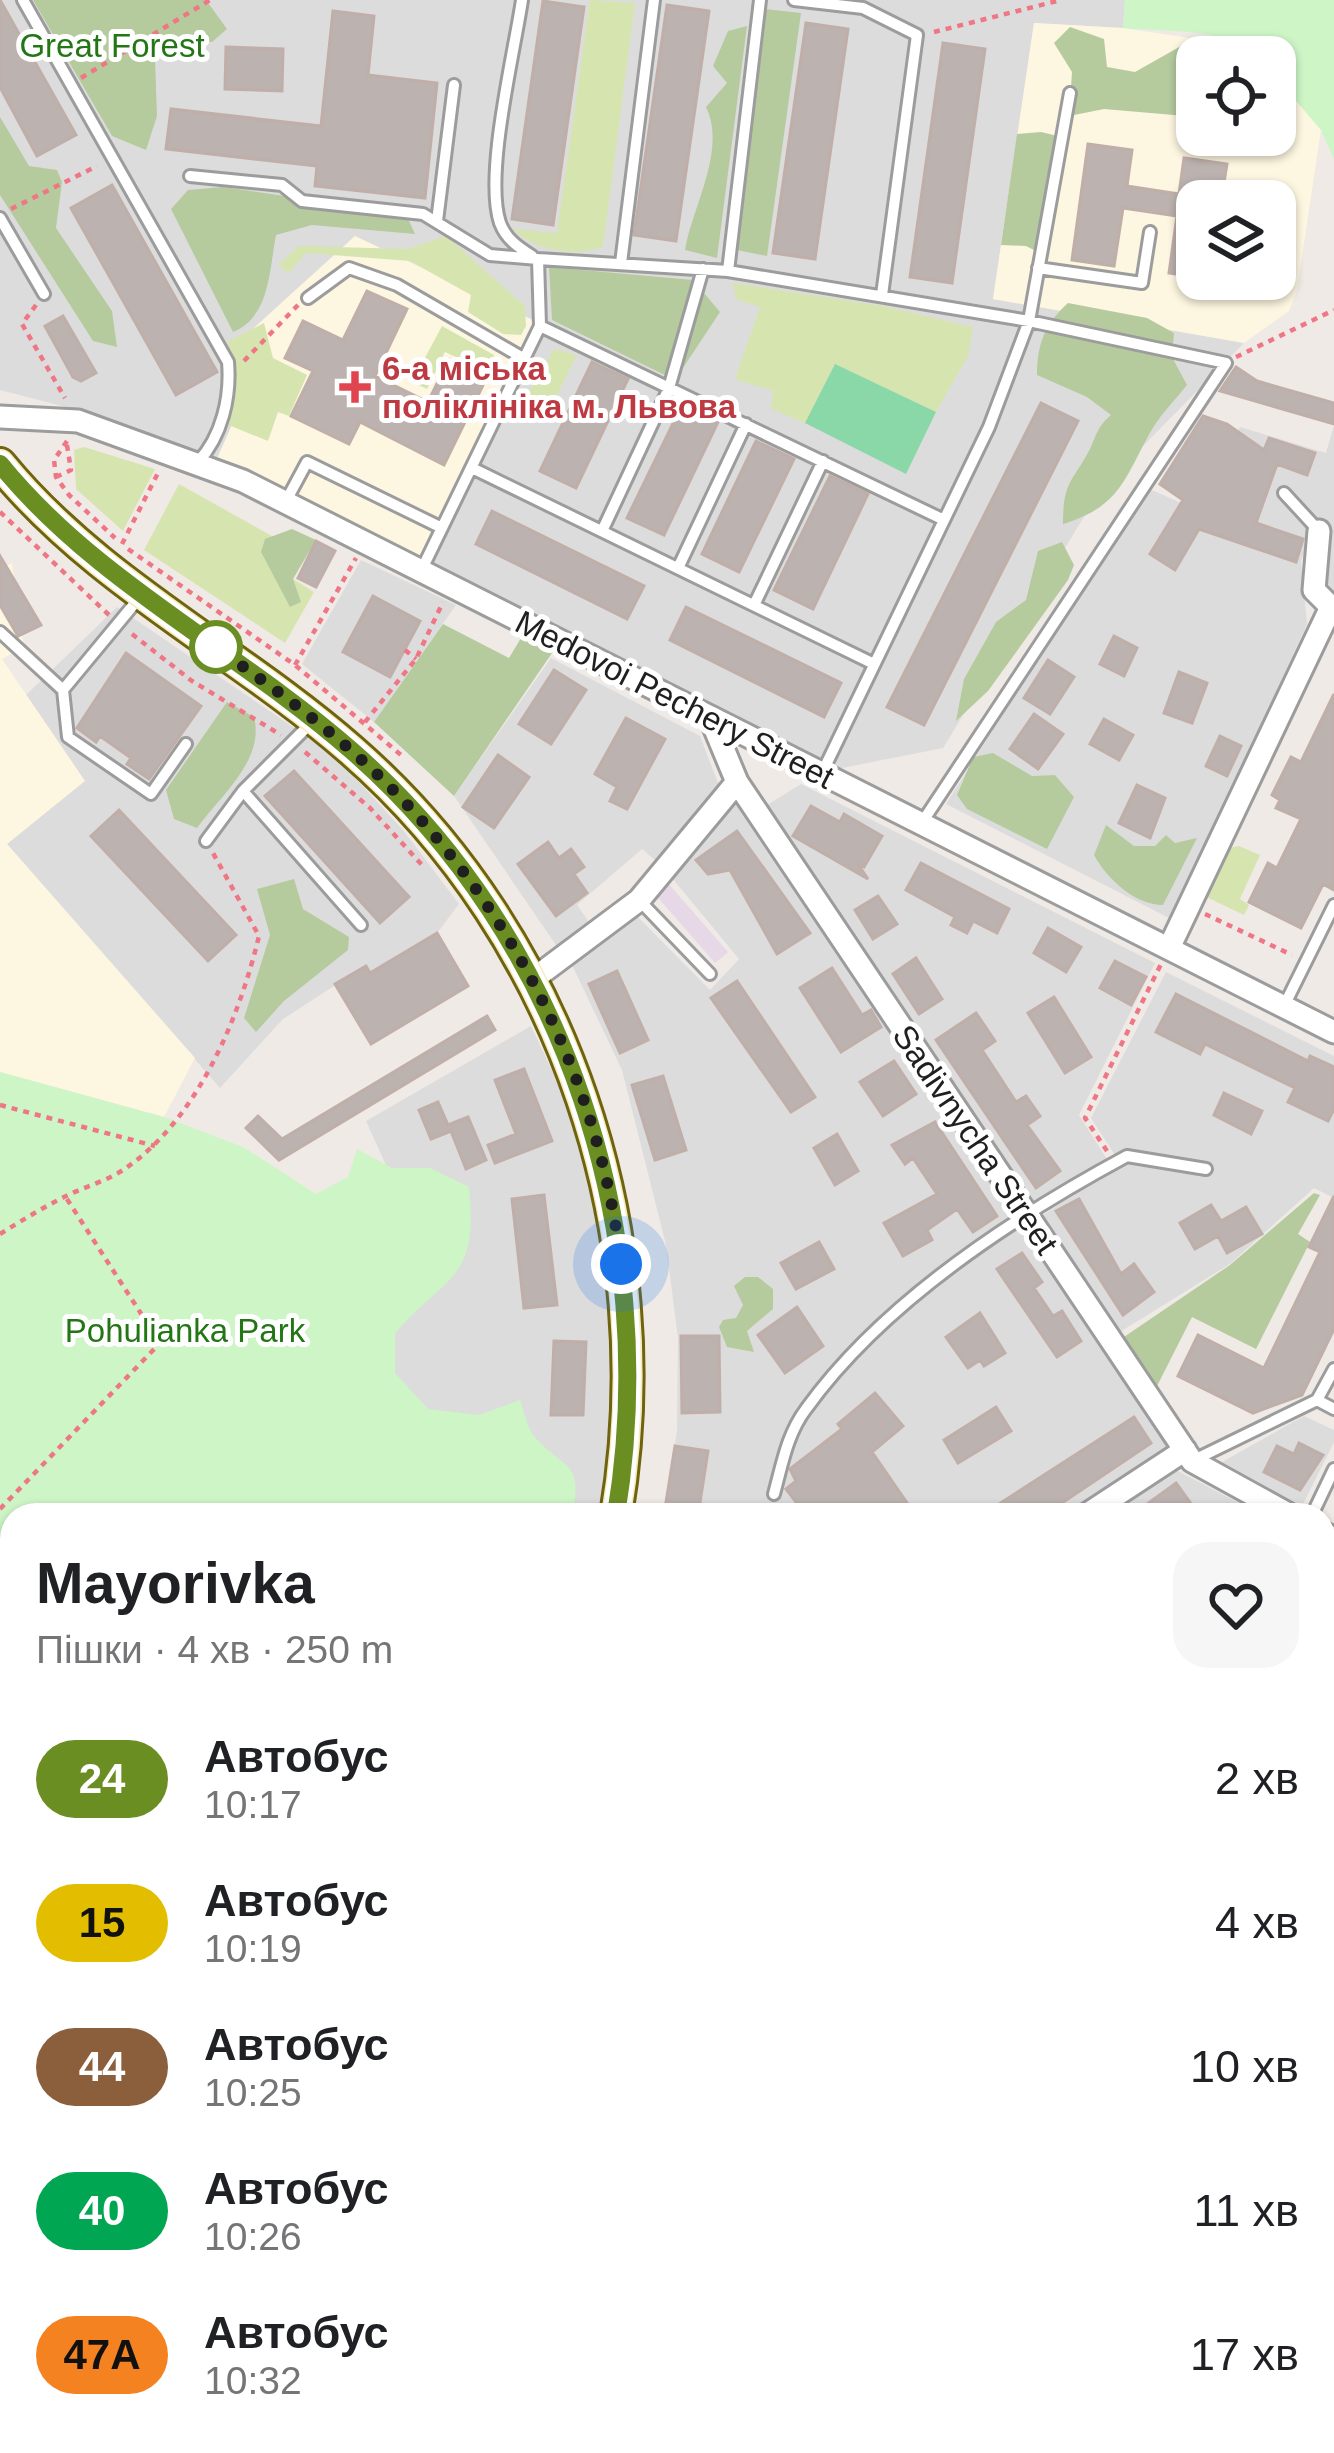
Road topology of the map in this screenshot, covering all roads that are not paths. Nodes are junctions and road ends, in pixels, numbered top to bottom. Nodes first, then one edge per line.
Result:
1 (23, 0) edge
2 (522, 0) edge
3 (654, 0) edge
4 (760, 0) edge
5 (794, 0) edge
6 (454, 85) dead end
7 (1070, 93) dead end
8 (190, 176) dead end
9 (0, 216) edge
10 (437, 220) junction
11 (1150, 232) dead end
12 (538, 260) junction
13 (621, 262) junction
14 (703, 268) junction
15 (1039, 268) junction
16 (728, 271) junction
17 (44, 294) road end
18 (882, 296) junction
19 (308, 298) road end
20 (1029, 321) junction
21 (540, 326) junction
22 (524, 358) junction
23 (669, 388) junction
24 (0, 417) edge
25 (746, 424) junction
26 (823, 461) junction
27 (197, 463) junction
28 (0, 464) edge
29 (472, 468) junction
30 (1284, 493) dead end
31 (286, 502) junction
32 (942, 519) junction
33 (442, 527) junction
34 (603, 529) junction
35 (1318, 531) joint
36 (680, 566) junction
37 (421, 571) junction
38 (143, 595) junction
39 (755, 604) junction
40 (1332, 608) edge
41 (0, 632) edge
42 (874, 664) junction
43 (63, 690) junction
44 (710, 717) junction
45 (303, 730) junction
46 (186, 744) dead end
47 (822, 773) junction
48 (737, 782) junction
49 (243, 791) junction
50 (921, 824) junction
51 (206, 841) road end
52 (639, 900) junction
53 (1334, 905) edge
54 (362, 925) dead end
55 (1168, 948) junction
56 (710, 974) dead end
57 (532, 980) junction
58 (1284, 1006) junction
59 (1334, 1032) edge
60 (1205, 1168) dead end
61 (1029, 1217) junction
62 (1334, 1369) edge
63 (1317, 1400) junction
64 (1334, 1409) edge
65 (1189, 1455) junction
66 (1334, 1469) edge
67 (774, 1494) dead end
68 (617, 1503) edge
69 (1107, 1503) edge
70 (1270, 1503) edge
71 (1318, 1503) edge

1 - 27 lane
2 - 12 lane
3 - 13 lane
4 - 16 lane
5 - 18 lane
6 - 10 lane
7 - 15 lane
8 - 10 lane
9 - 17 lane
10 - 12 lane
11 - 15 lane
12 - 13 lane
12 - 21 lane
13 - 14 lane
14 - 16 lane
14 - 23 lane
15 - 20 lane
16 - 18 lane
18 - 20 lane
19 - 22 lane
20 - 32 lane
20 - 50 lane
21 - 22 lane
21 - 23 lane
22 - 29 lane
23 - 25 lane
23 - 34 lane
24 - 27 street, Medovoi Pechery Street
25 - 26 lane
25 - 36 lane
26 - 32 lane
26 - 39 lane
27 - 31 street, Medovoi Pechery Street
28 - 38 main road
29 - 33 lane
29 - 34 lane
30 - 35 lane
31 - 33 lane
31 - 37 street, Medovoi Pechery Street
32 - 42 lane
33 - 37 lane
34 - 36 lane
35 - 40 street
36 - 39 lane
37 - 44 street, Medovoi Pechery Street
38 - 43 lane
38 - 45 main road
39 - 42 lane
40 - 55 street
41 - 43 lane
42 - 47 lane
43 - 46 lane
44 - 47 street, Medovoi Pechery Street
44 - 48 street, Sadivnycha Street
45 - 49 lane
45 - 57 main road
47 - 50 street, Medovoi Pechery Street
48 - 52 street
48 - 61 street, Sadivnycha Street
49 - 51 lane
49 - 54 lane
50 - 55 street, Medovoi Pechery Street
52 - 56 lane
52 - 57 street
53 - 58 lane
55 - 58 street, Medovoi Pechery Street
57 - 68 main road
58 - 59 street, Medovoi Pechery Street
60 - 61 lane
61 - 65 street, Sadivnycha Street
61 - 67 lane
62 - 63 lane
63 - 64 lane
63 - 65 lane
65 - 69 street
65 - 70 street, Sadivnycha Street
66 - 71 lane

